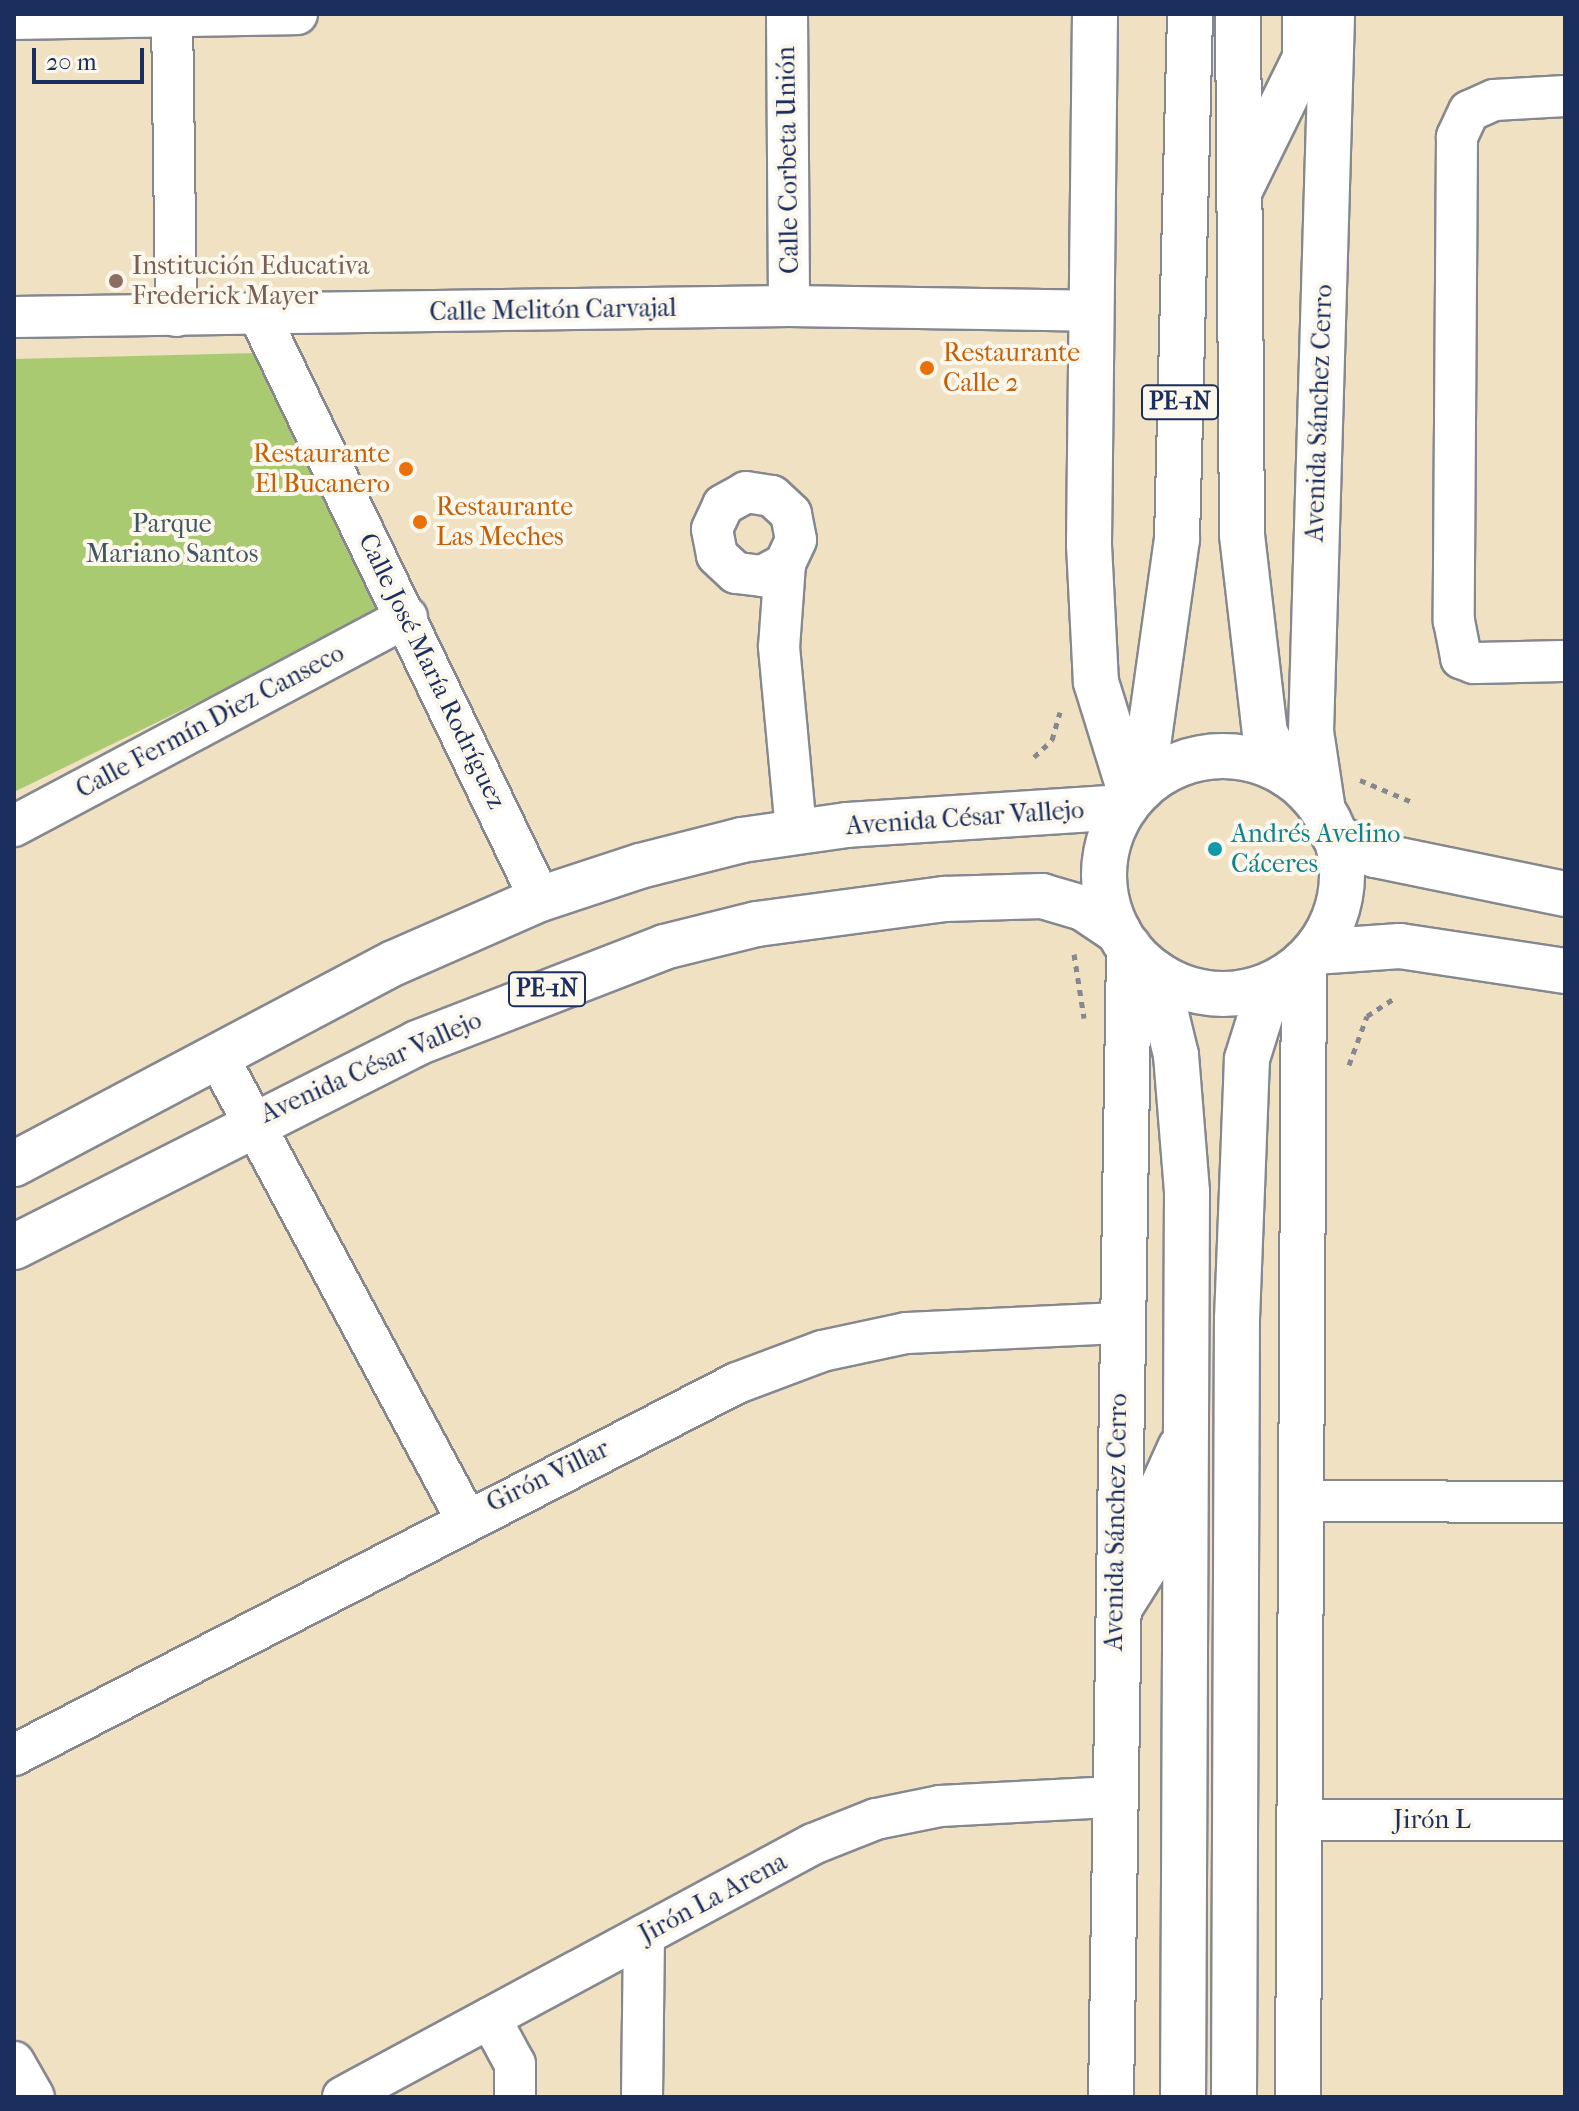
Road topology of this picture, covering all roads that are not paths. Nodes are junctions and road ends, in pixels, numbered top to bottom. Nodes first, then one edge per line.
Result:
1 (297, 14) edge
2 (787, 14) edge
3 (1095, 14) edge
4 (1190, 14) edge
5 (1238, 14) edge
6 (1305, 14) edge
7 (1332, 14) edge
8 (172, 15) edge
9 (14, 19) edge
10 (1565, 96) edge
11 (1235, 199) junction
12 (789, 306) junction
13 (1092, 311) junction
14 (259, 315) junction
15 (176, 316) junction
16 (14, 317) edge
17 (785, 564) dead end
18 (407, 617) junction
19 (1565, 661) edge
20 (1287, 775) junction
21 (1133, 798) junction
22 (1328, 824) junction
23 (14, 826) edge
24 (796, 832) junction
25 (1565, 894) edge
26 (540, 899) junction
27 (1134, 951) junction
28 (1296, 966) junction
29 (1565, 971) edge
30 (217, 1055) junction
31 (252, 1121) junction
32 (14, 1164) edge
33 (14, 1247) edge
34 (1237, 1319) junction
35 (1120, 1323) junction
36 (1302, 1409) junction
37 (1186, 1435) junction
38 (1302, 1501) junction
39 (1565, 1502) edge
40 (465, 1517) junction
41 (1114, 1616) junction
42 (14, 1755) edge
43 (1114, 1797) junction
44 (1299, 1820) junction
45 (1565, 1820) edge
46 (644, 1935) junction
47 (490, 2018) junction
48 (14, 2062) edge
49 (34, 2097) edge
50 (343, 2097) edge
51 (515, 2097) edge
52 (642, 2097) edge
53 (1111, 2097) edge
54 (1183, 2097) edge
55 (1234, 2097) edge
56 (1298, 2097) edge

1 - 8 street
2 - 12 street, Calle Corbeta Unión
3 - 13 main road
4 - 21 main road, PE-1N
5 - 11 main road, PE-1N
6 - 11 main road
7 - 22 main road, Avenida Sánchez Cerro
8 - 9 street
8 - 15 street
10 - 19 street
11 - 20 main road, PE-1N
12 - 13 street, Calle Melitón Carvajal
12 - 14 street, Calle Melitón Carvajal
13 - 21 main road
14 - 15 street, Calle Melitón Carvajal
14 - 18 street, Calle José María Rodríguez
15 - 16 street, Calle Melitón Carvajal
17 - 24 street
18 - 23 street, Calle Fermín Diez Canseco
18 - 26 street, Calle José María Rodríguez
20 - 21 main road, PE-1N
20 - 22 main road, PE-1N
21 - 24 main road, Avenida César Vallejo / PE-1N
21 - 27 main road, PE-1N
22 - 25 main road
22 - 28 main road
24 - 26 main road, Avenida César Vallejo / PE-1N
26 - 30 main road, Avenida César Vallejo / PE-1N
27 - 28 main road, PE-1N
27 - 31 main road, Avenida César Vallejo / PE-1N
27 - 35 main road, Avenida Sánchez Cerro
27 - 37 main road
28 - 29 main road
28 - 34 main road
28 - 36 main road
30 - 31 street
30 - 32 main road, Avenida César Vallejo / PE-1N
31 - 33 main road, Avenida César Vallejo / PE-1N
31 - 40 street
34 - 36 main road
34 - 55 main road
35 - 40 street, Girón Villar
35 - 41 main road, Avenida Sánchez Cerro
36 - 38 main road
37 - 41 main road
37 - 54 main road
38 - 39 street
38 - 44 main road
40 - 42 street, Girón Villar
41 - 43 main road, Avenida Sánchez Cerro
43 - 46 street, Jirón La Arena
43 - 53 main road, Avenida Sánchez Cerro
44 - 45 street, Jirón L
44 - 56 main road
46 - 47 street, Jirón La Arena
46 - 52 street
47 - 50 street, Jirón La Arena
47 - 51 street
48 - 49 street

